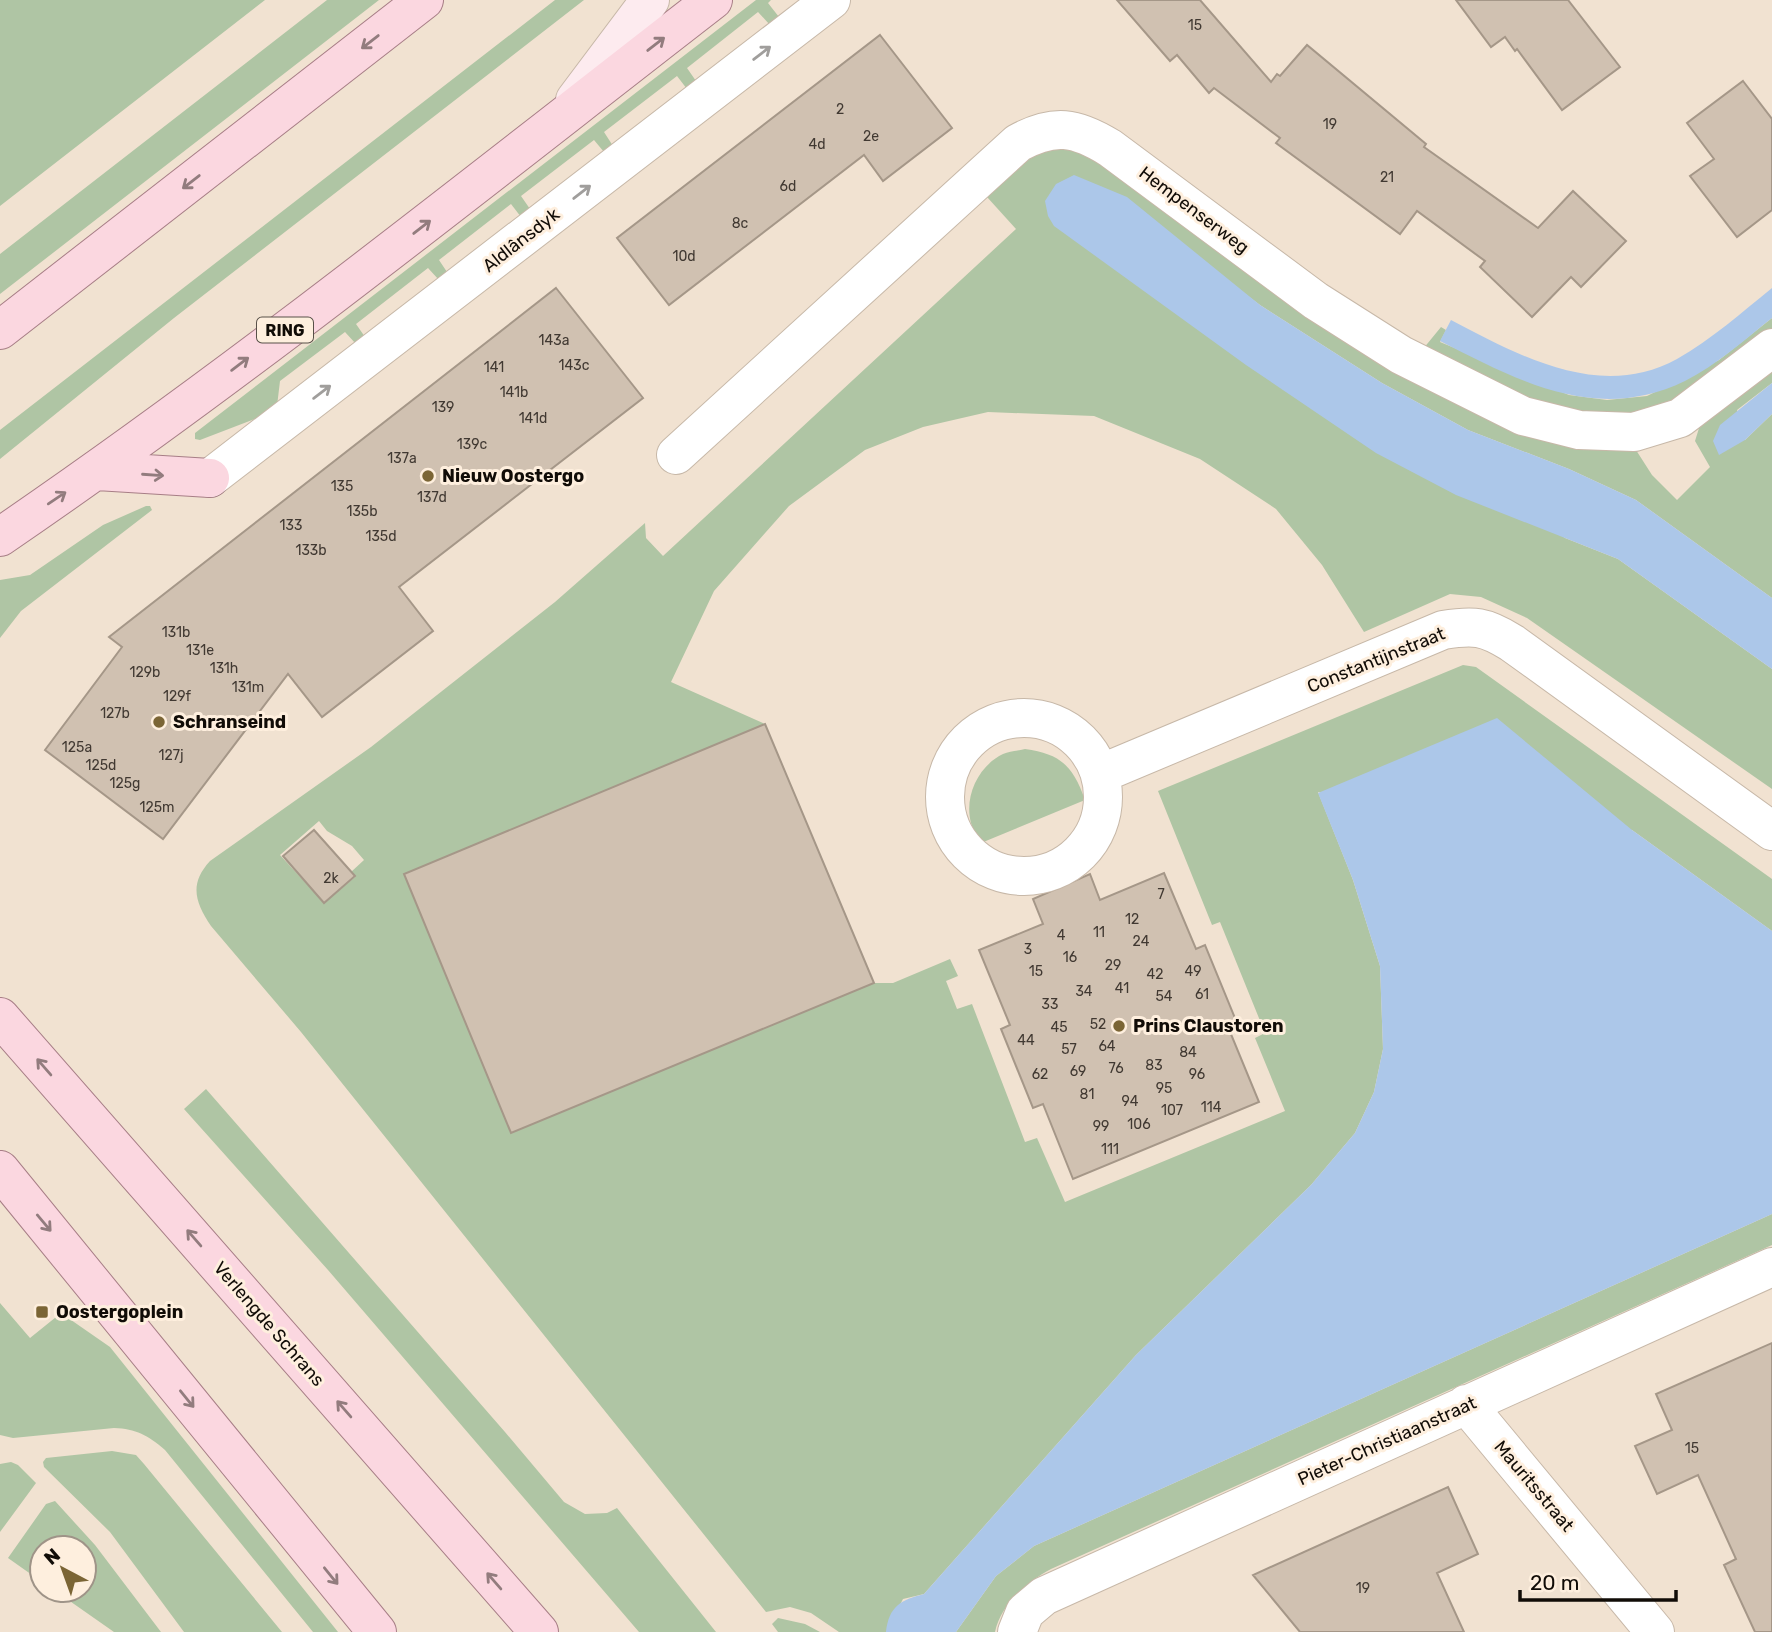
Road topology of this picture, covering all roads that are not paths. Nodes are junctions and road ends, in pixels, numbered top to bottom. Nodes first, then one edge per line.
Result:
1 (424, 0) edge
2 (650, 0) edge
3 (713, 0) edge
4 (831, 0) edge
5 (563, 116) junction
6 (5, 328) edge
7 (1772, 348) edge
8 (676, 455) dead end
9 (97, 471) junction
10 (209, 478) joint
11 (0, 537) edge
12 (1100, 774) junction
13 (1772, 831) edge
14 (0, 1017) edge
15 (0, 1170) edge
16 (1772, 1267) edge
17 (1466, 1404) junction
18 (377, 1632) edge
19 (538, 1632) edge
20 (1017, 1632) edge
21 (1655, 1632) edge

1 -> 6 main road
2 - 5 main road
5 -> 3 main road, RING
10 -> 4 street, Aldlânsdyk
9 -> 5 main road, RING
7 - 8 street, Hempenserweg
9 -> 10 main road
11 -> 9 main road, RING
12 - 12 street
12 - 13 street, Constantijnstraat
19 -> 14 main road, Verlengde Schrans
15 -> 18 main road
16 - 17 street, Pieter-Christiaanstraat
17 - 20 street, Pieter-Christiaanstraat
17 - 21 street, Mauritsstraat

